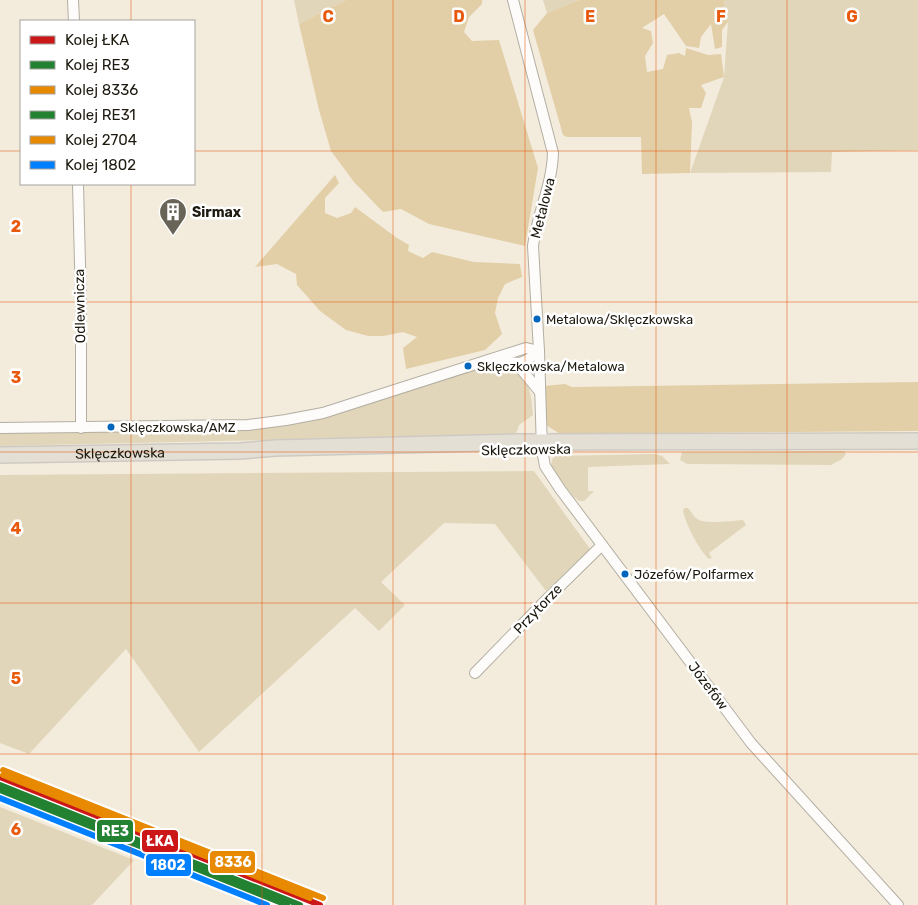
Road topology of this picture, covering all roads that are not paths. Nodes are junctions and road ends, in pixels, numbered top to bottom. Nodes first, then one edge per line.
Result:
1 (73, 0) edge
2 (513, 0) edge
3 (74, 20) edge
4 (78, 185) edge
5 (539, 352) junction
6 (494, 360) junction
7 (516, 363) junction
8 (540, 392) junction
9 (0, 428) edge
10 (81, 428) junction
11 (918, 441) edge
12 (542, 446) junction
13 (0, 454) edge
14 (602, 545) junction
15 (475, 674) dead end
16 (898, 905) edge

1 - 3 street
2 - 5 street, Metalowa
4 - 10 street, Odlewnicza
5 - 6 street
5 - 7 street
5 - 8 street, Metalowa
6 - 7 street
6 - 10 street
7 - 8 street
8 - 12 street, Metalowa
9 - 10 street
11 - 12 main road, Sklęczkowska
12 - 13 main road, Sklęczkowska
12 - 14 street, Józefów
14 - 15 street, Przytorze
14 - 16 street, Józefów

